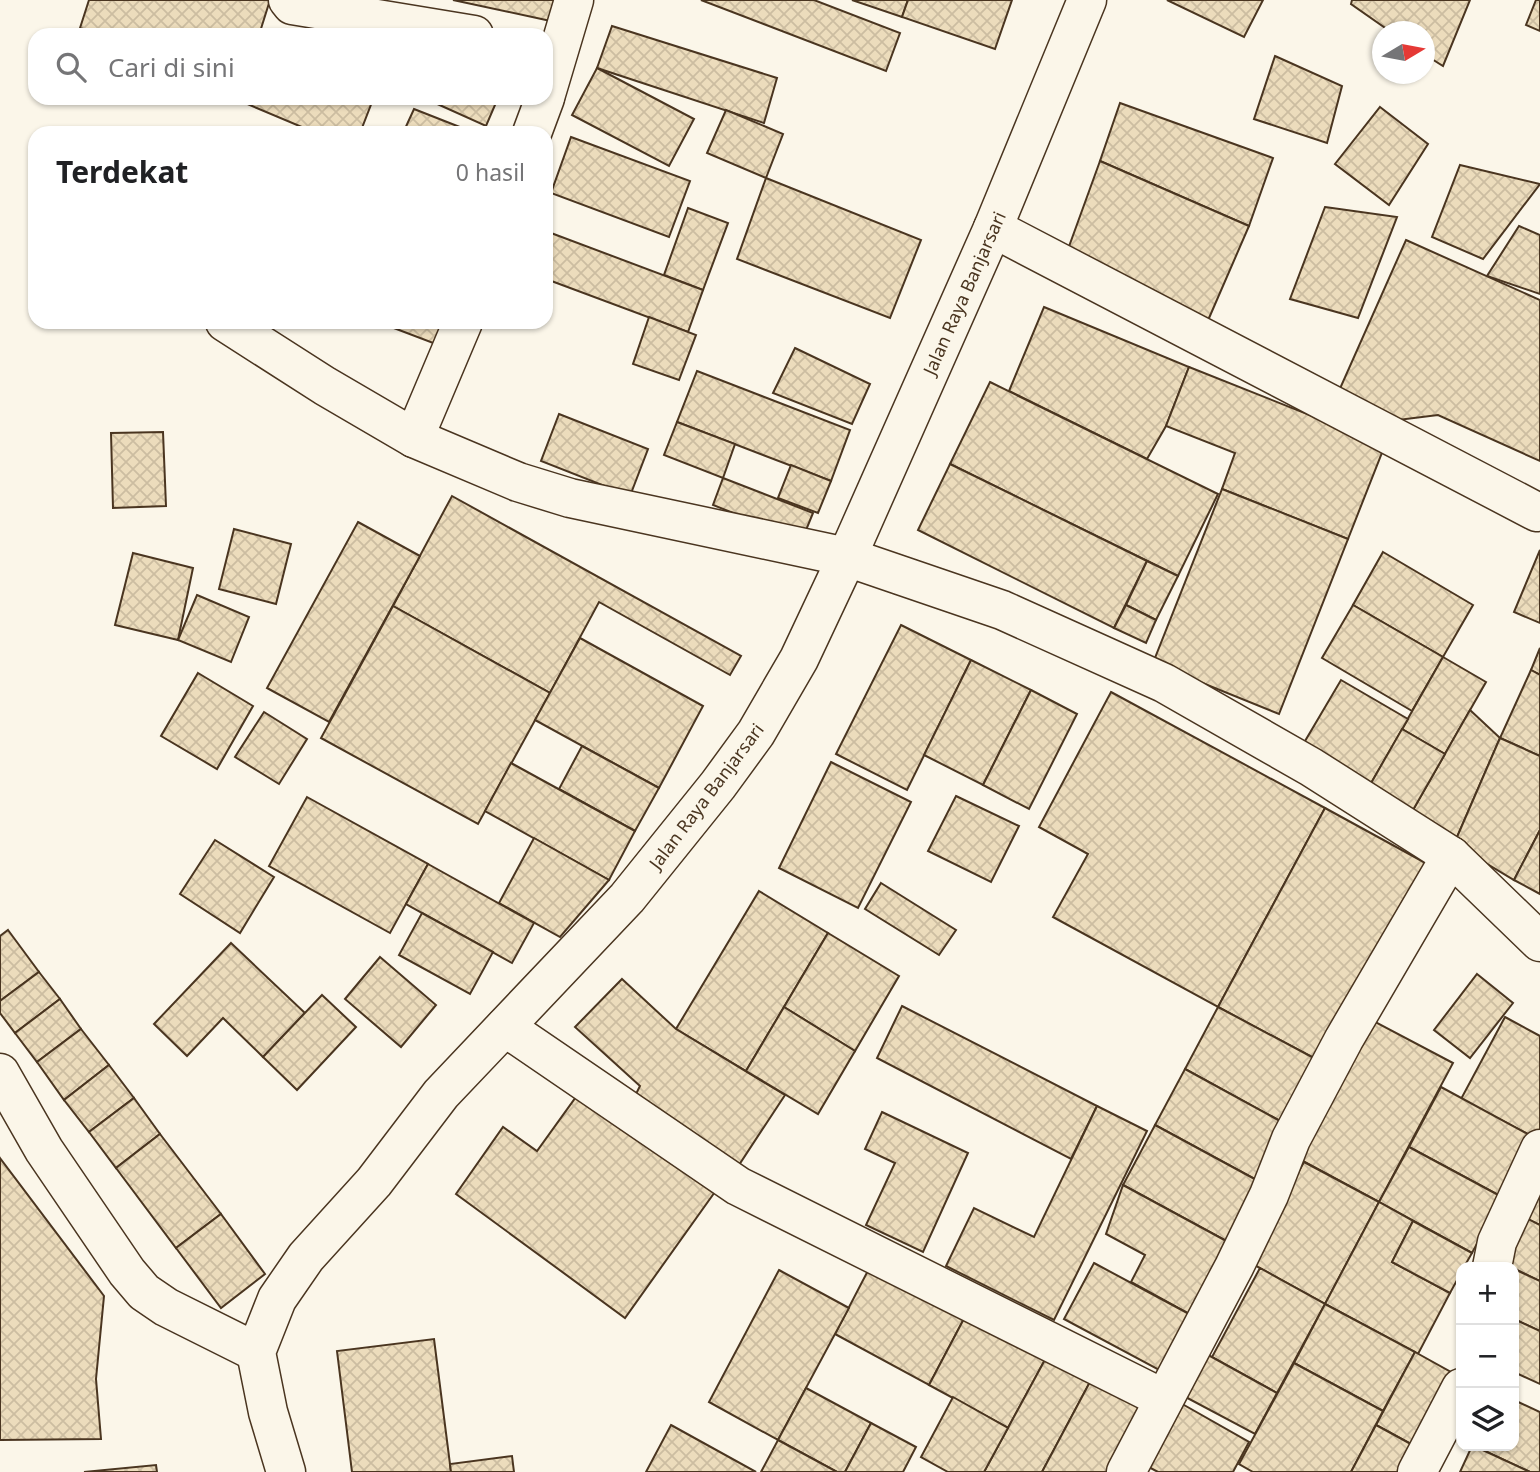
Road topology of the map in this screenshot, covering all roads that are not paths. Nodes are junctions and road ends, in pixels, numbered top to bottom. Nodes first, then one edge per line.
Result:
1 (288, 0) edge
2 (574, 0) edge
3 (1087, 0) edge
4 (432, 28) edge
5 (553, 48) edge
6 (542, 105) edge
7 (535, 126) edge
8 (993, 228) junction
9 (236, 329) edge
10 (460, 329) edge
11 (414, 438) junction
12 (1537, 512) dead end
13 (847, 558) junction
14 (1451, 856) junction
15 (1540, 942) edge
16 (505, 1027) junction
17 (0, 1073) edge
18 (1540, 1149) edge
19 (1493, 1262) edge
20 (256, 1352) junction
21 (1456, 1398) edge
22 (1164, 1399) junction
23 (286, 1472) edge
24 (1126, 1472) edge
25 (1417, 1472) edge

1 - 4 main road
2 - 5 main road
3 - 8 main road, Jalan Raya Banjarsari
6 - 7 main road
8 - 12 main road
8 - 13 main road, Jalan Raya Banjarsari
9 - 11 main road
10 - 11 main road
11 - 13 main road
13 - 14 main road
13 - 16 main road, Jalan Raya Banjarsari
14 - 15 main road
14 - 22 main road
16 - 20 main road, Jalan Raya Banjarsari
16 - 22 main road
17 - 20 main road
18 - 19 main road
20 - 23 main road
21 - 25 main road
22 - 24 main road

